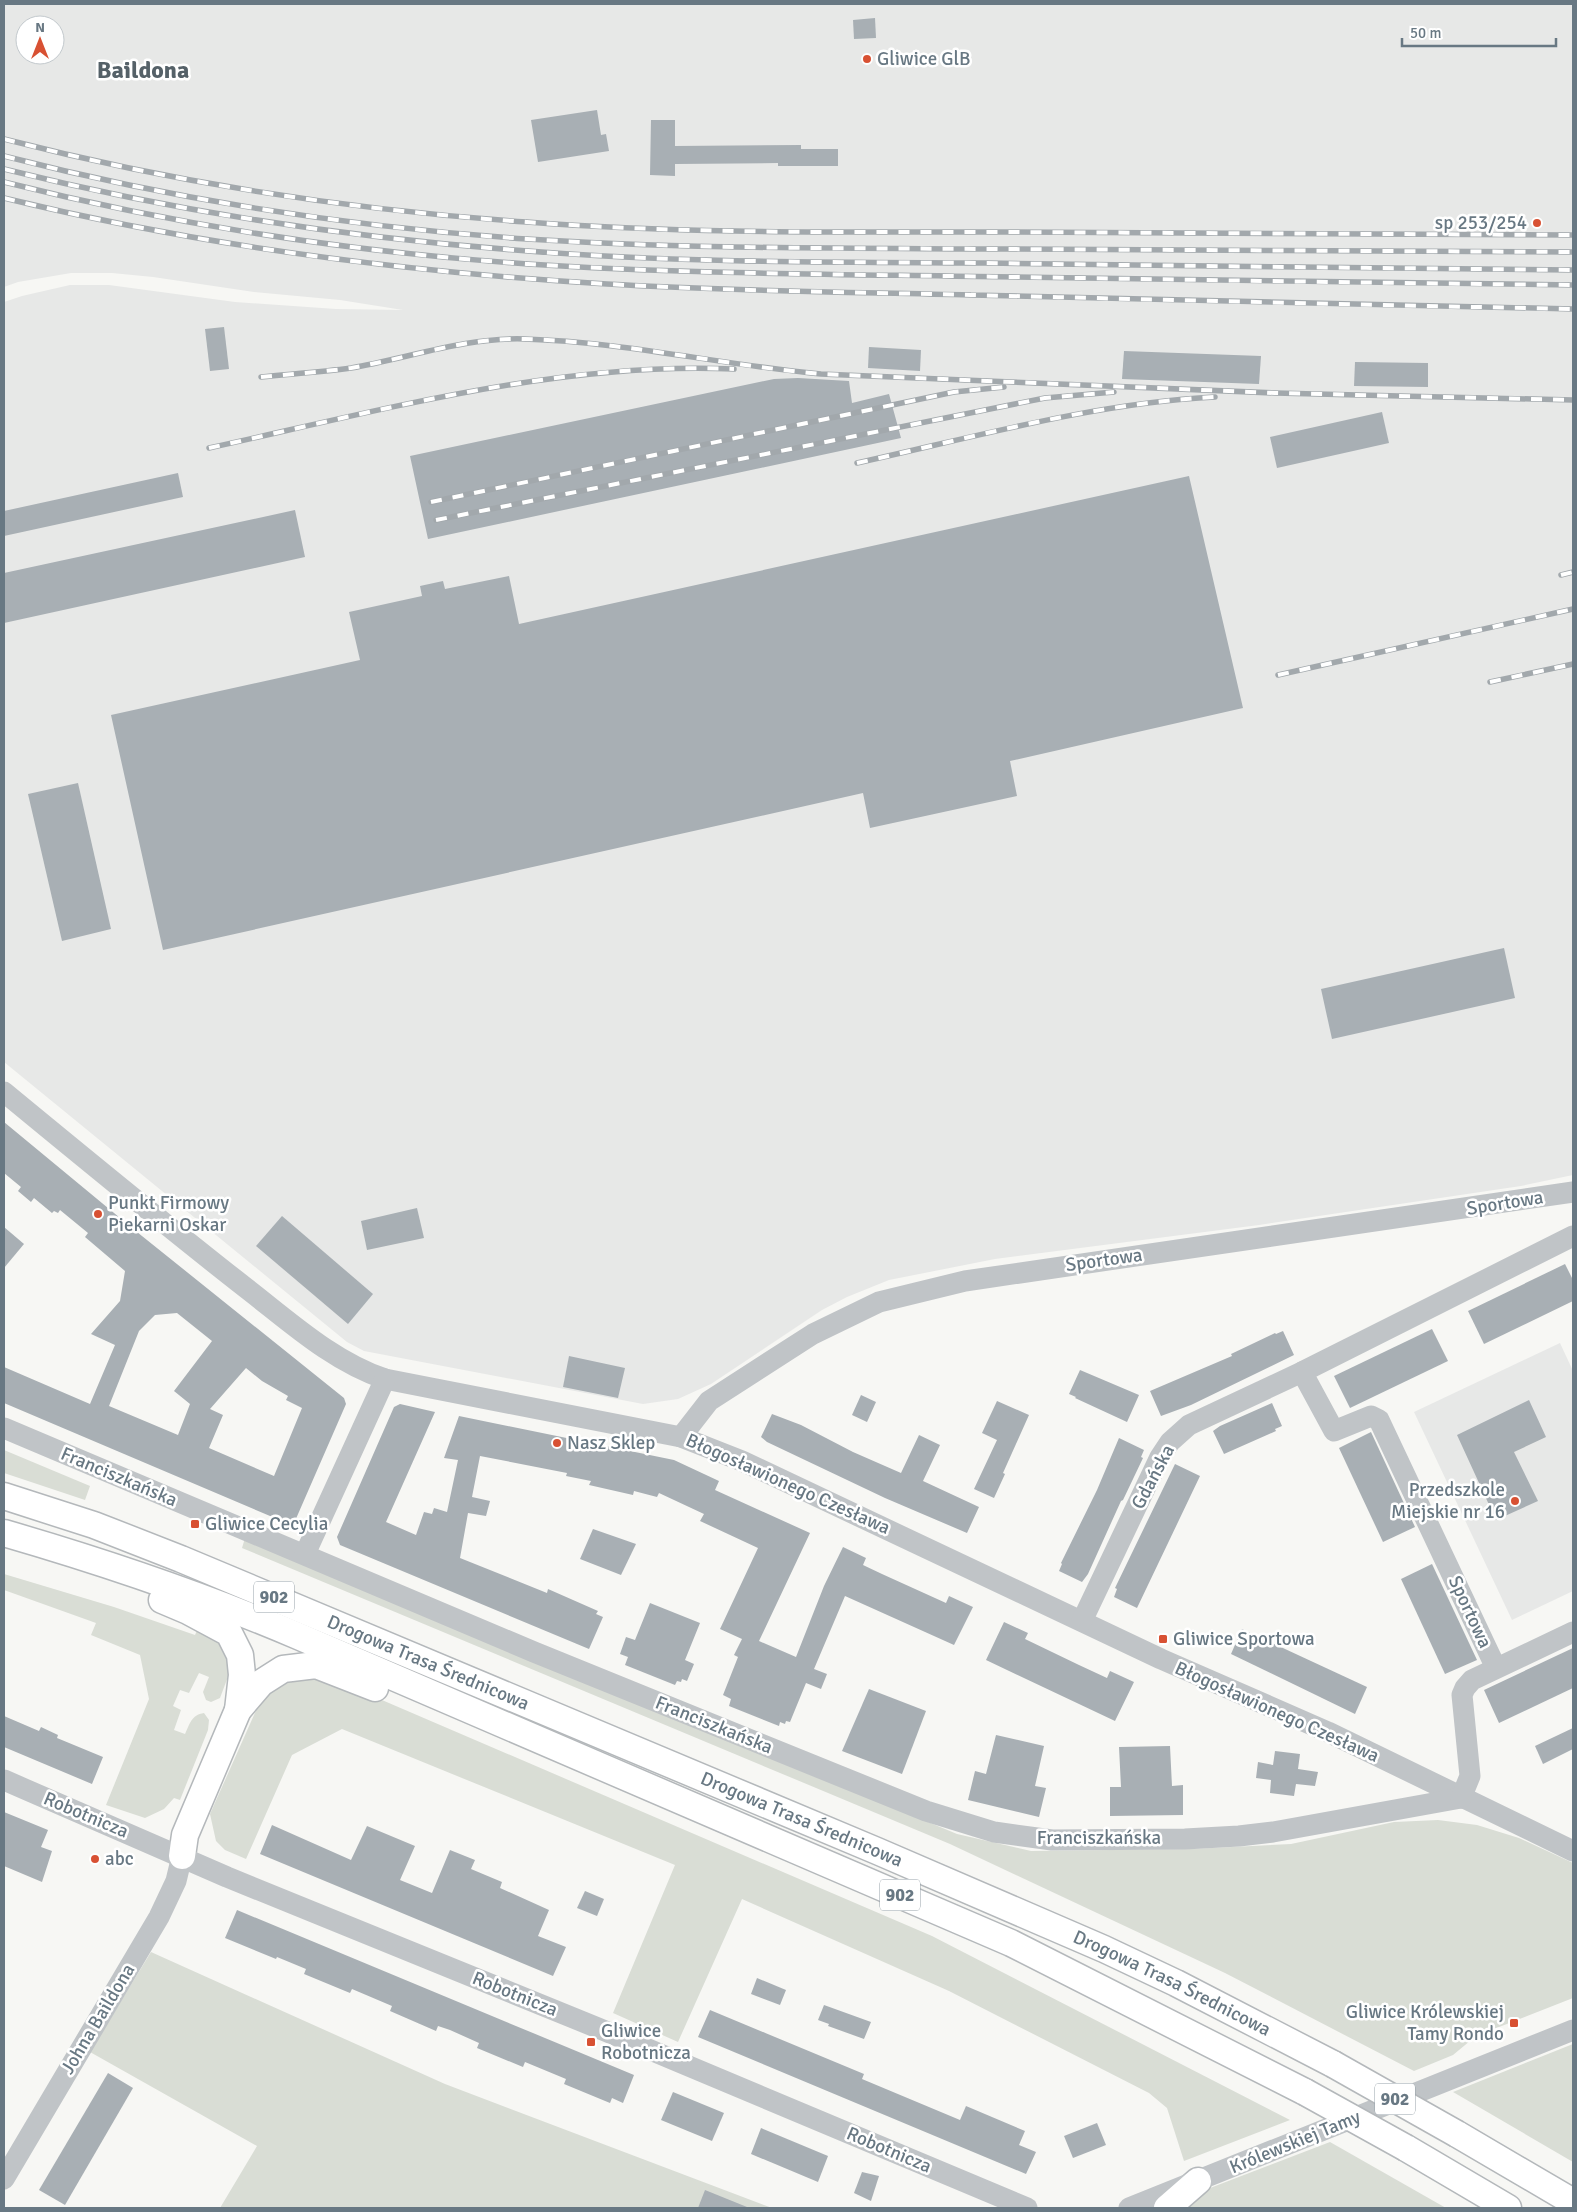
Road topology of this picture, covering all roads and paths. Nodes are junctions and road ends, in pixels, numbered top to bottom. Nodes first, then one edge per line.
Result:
1 (4, 1092) edge
2 (1572, 1196) edge
3 (1573, 1236) edge
4 (1302, 1372) junction
5 (385, 1379) junction
6 (4, 1428) edge
7 (681, 1436) junction
8 (4, 1496) edge
9 (4, 1533) edge
10 (76, 1554) junction
11 (305, 1554) junction
12 (1082, 1621) junction
13 (1573, 1632) edge
14 (1496, 1668) junction
15 (238, 1710) junction
16 (486, 1718) junction
17 (4, 1780) edge
18 (1461, 1798) junction
19 (1573, 1851) edge
20 (182, 1856) junction
21 (1573, 2030) edge
22 (4, 2178) edge
23 (1198, 2181) junction
24 (977, 2187) junction
25 (1571, 2200) edge
26 (992, 2208) edge
27 (1027, 2208) edge
28 (1129, 2208) edge
29 (1167, 2208) edge
30 (1508, 2208) edge

1 - 5 street, Błogosławionego Czesława
2 - 7 street, Sportowa
3 - 4 street
4 - 12 street, Gdańska
4 - 14 street, Sportowa
5 - 7 street, Błogosławionego Czesława
5 - 11 street
6 - 11 street, Franciszkańska
7 - 12 street, Błogosławionego Czesława
8 - 25 main road, Drogowa Trasa Średnicowa / 902, bridge
9 - 10 main road, Drogowa Trasa Średnicowa / 902
10 - 15 main road
10 - 16 main road, Drogowa Trasa Średnicowa / 902
11 - 18 street, Franciszkańska
12 - 18 street, Błogosławionego Czesława
13 - 14 street, Sportowa
14 - 18 street, Sportowa
15 - 16 main road
15 - 20 main road
16 - 30 main road, Drogowa Trasa Średnicowa / 902, bridge
17 - 20 street, Robotnicza
18 - 19 street, Błogosławionego Czesława
20 - 22 street, Johna Baildona
20 - 24 street, Robotnicza
21 - 23 street, Królewskiej Tamy
23 - 28 street, Królewskiej Tamy
23 - 29 main road
24 - 26 street
24 - 27 street, Robotnicza

